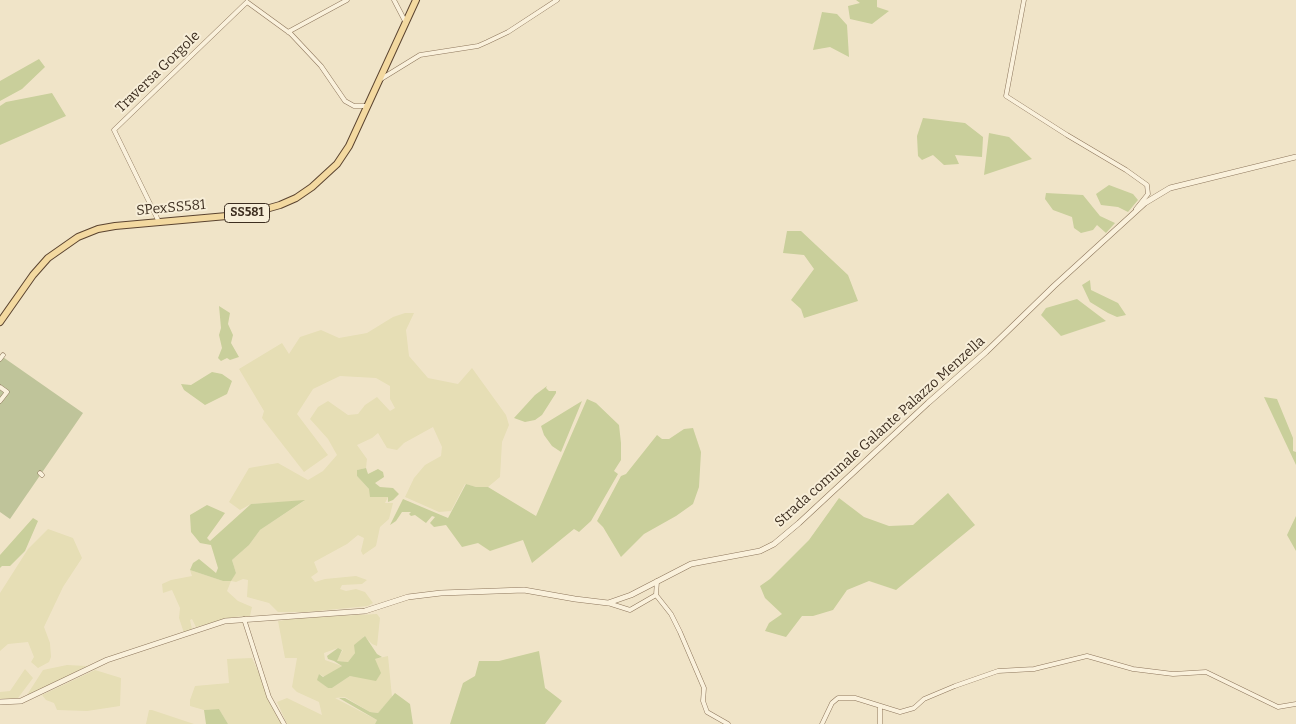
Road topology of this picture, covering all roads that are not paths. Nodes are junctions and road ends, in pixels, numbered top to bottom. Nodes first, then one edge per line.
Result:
1 (348, 0) edge
2 (394, 0) edge
3 (416, 0) edge
4 (556, 0) edge
5 (1024, 0) edge
6 (246, 1) edge
7 (406, 23) junction
8 (288, 32) junction
9 (379, 80) junction
10 (368, 106) junction
11 (1296, 157) edge
12 (1133, 213) junction
13 (159, 222) junction
14 (0, 322) edge
15 (0, 387) edge
16 (0, 401) edge
17 (657, 581) junction
18 (656, 595) junction
19 (608, 603) junction
20 (244, 619) junction
21 (0, 702) edge
22 (1296, 704) edge
23 (880, 706) junction
24 (284, 724) edge
25 (728, 724) edge
26 (822, 724) edge
27 (880, 724) edge

1 - 8 street
2 - 7 street
3 - 7 main road, SPexSS581 / SS581
4 - 9 street
5 - 12 street
6 - 8 street
6 - 13 street, Traversa Gorgole
7 - 9 main road, SPexSS581 / SS581
8 - 10 street
9 - 10 main road, SPexSS581 / SS581
10 - 13 main road, SPexSS581 / SS581
11 - 12 street, Strada comunale Galante Palazzo Menzella
12 - 17 street, Strada comunale Galante Palazzo Menzella
13 - 14 main road, SPexSS581 / SS581
15 - 16 street
17 - 18 street
17 - 19 street, Strada comunale Galante Palazzo Menzella
18 - 19 street
18 - 25 street
19 - 20 street, Strada comunale Galante Palazzo Menzella
20 - 21 street, Strada comunale Galante Palazzo Menzella
20 - 24 street
22 - 23 street
23 - 26 street
23 - 27 street

